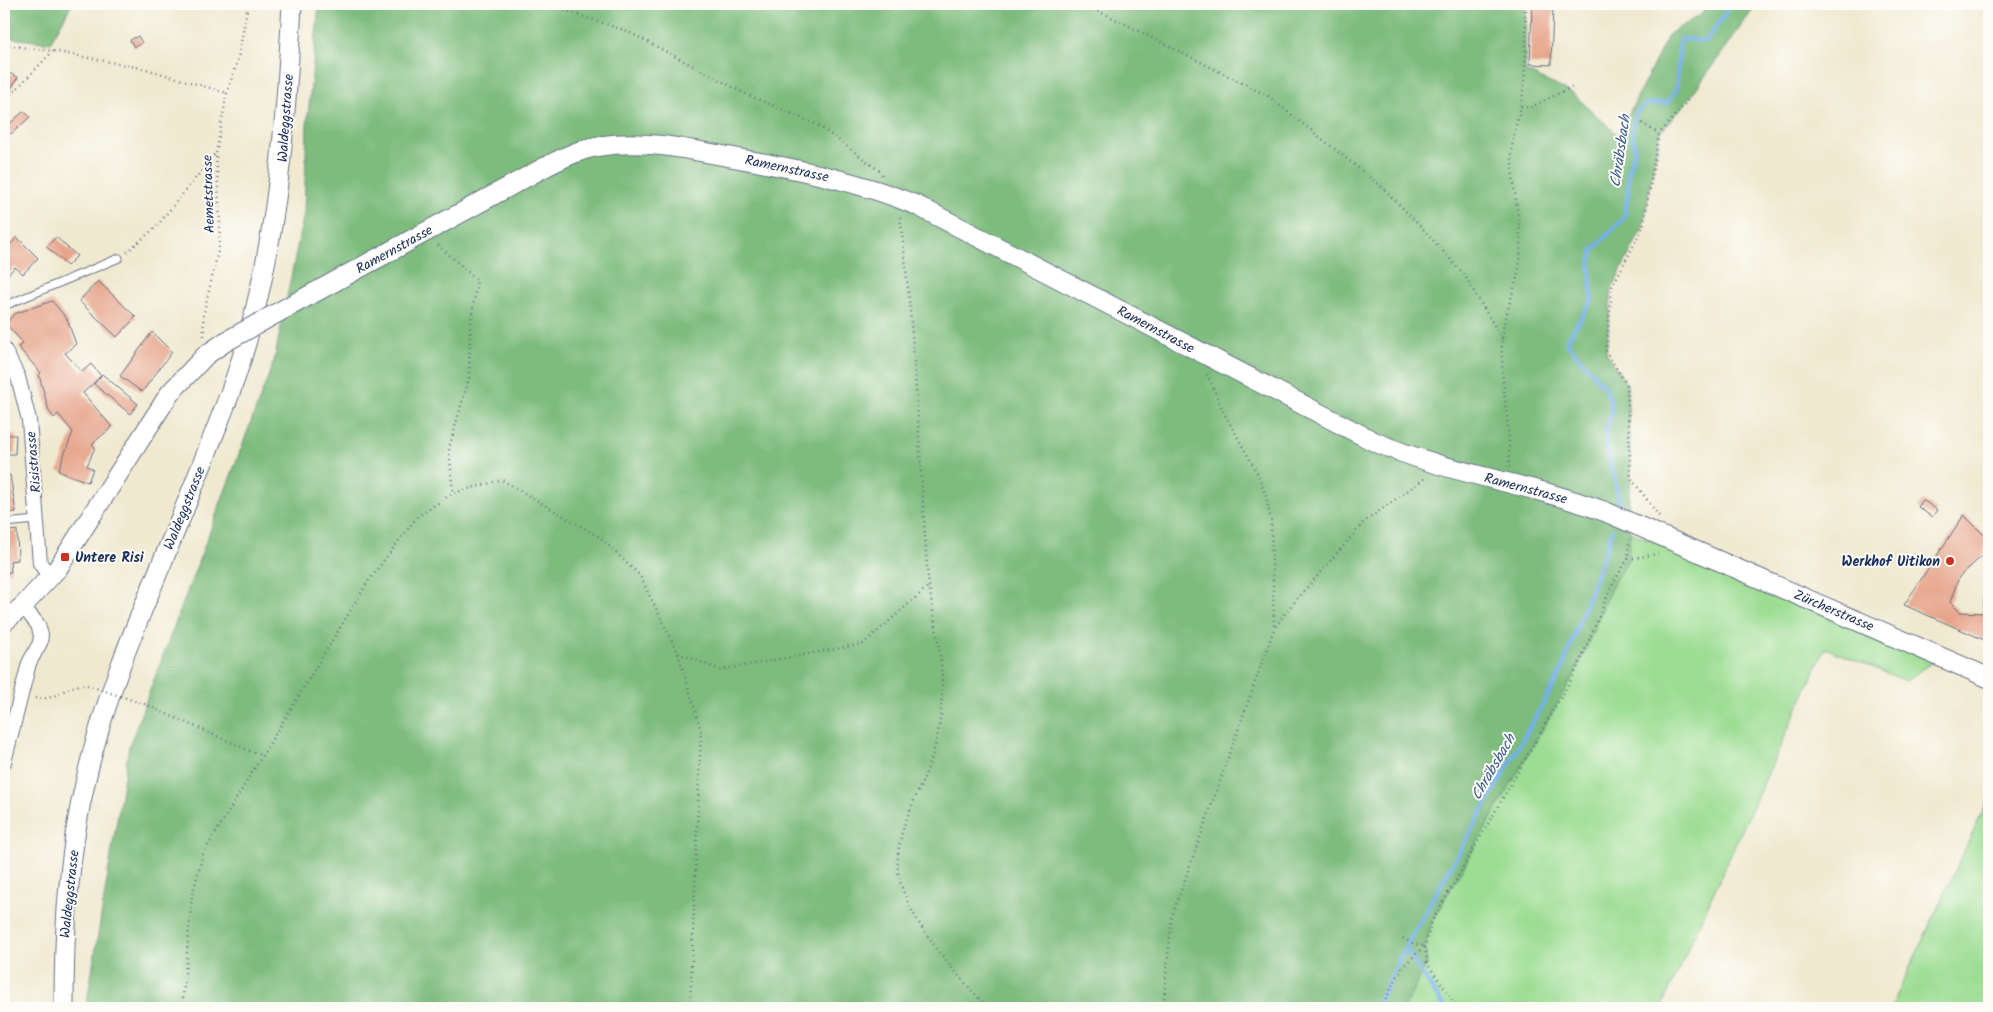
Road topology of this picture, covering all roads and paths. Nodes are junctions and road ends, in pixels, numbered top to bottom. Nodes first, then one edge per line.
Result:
1 (248, 4) edge
2 (292, 4) edge
3 (545, 4) edge
4 (1079, 4) edge
5 (1526, 4) edge
6 (4, 39) edge
7 (4, 45) edge
8 (9, 46) junction
9 (53, 51) junction
10 (1572, 87) dead end
11 (226, 93) junction
12 (1688, 100) dead end
13 (4, 102) edge
14 (1521, 106) junction
15 (1642, 123) dead end
16 (1659, 134) junction
17 (216, 153) junction
18 (893, 195) junction
19 (427, 231) junction
20 (119, 258) joint
21 (4, 306) edge
22 (1502, 339) junction
23 (4, 349) edge
24 (206, 356) junction
25 (1205, 356) junction
26 (7, 362) edge
27 (1439, 465) junction
28 (1508, 482) junction
29 (453, 493) junction
30 (38, 520) junction
31 (1664, 522) dead end
32 (4, 523) edge
33 (1679, 543) joint
34 (1662, 554) dead end
35 (50, 577) junction
36 (929, 586) junction
37 (23, 606) junction
38 (4, 622) edge
39 (1274, 629) junction
40 (678, 654) junction
41 (1989, 678) edge
42 (21, 696) junction
43 (262, 756) junction
44 (4, 762) edge
45 (1403, 938) dead end
46 (1425, 946) junction
47 (64, 1008) edge
48 (182, 1008) edge
49 (690, 1008) edge
50 (988, 1008) edge
51 (1163, 1008) edge
52 (1381, 1008) edge
53 (1458, 1008) edge

1 - 11 path, Aemetstrasse
2 - 47 street, Waldeggstrasse
3 - 18 path
4 - 22 path
5 - 14 path
6 - 8 path
7 - 8 path
8 - 9 path
9 - 11 path
9 - 13 path
10 - 14 path
11 - 17 path, Aemetstrasse
12 - 16 path
14 - 22 path
15 - 16 path
16 - 31 path
17 - 20 path
17 - 24 path, Aemetstrasse
18 - 19 street, Ramernstrasse
18 - 25 street, Ramernstrasse
18 - 36 path
19 - 24 street, Ramernstrasse, bridge
19 - 29 path
20 - 21 lane
22 - 28 path
23 - 26 street, Risistrasse
24 - 35 street, Ramernstrasse
25 - 27 street, Ramernstrasse
25 - 39 path
26 - 30 street, Risistrasse
27 - 28 street, Ramernstrasse
27 - 39 path
28 - 33 street, Ramernstrasse
29 - 40 path
29 - 43 path
30 - 32 lane
30 - 35 street, Risistrasse
33 - 41 street, Zürcherstrasse
34 - 46 path
35 - 37 street, Ramernstrasse
36 - 40 path
36 - 50 path
37 - 38 street, Ramernstrasse
37 - 42 street
39 - 51 path
40 - 49 path
42 - 43 path, bridge
42 - 44 street
43 - 48 path
45 - 46 path
46 - 52 path
46 - 53 path

